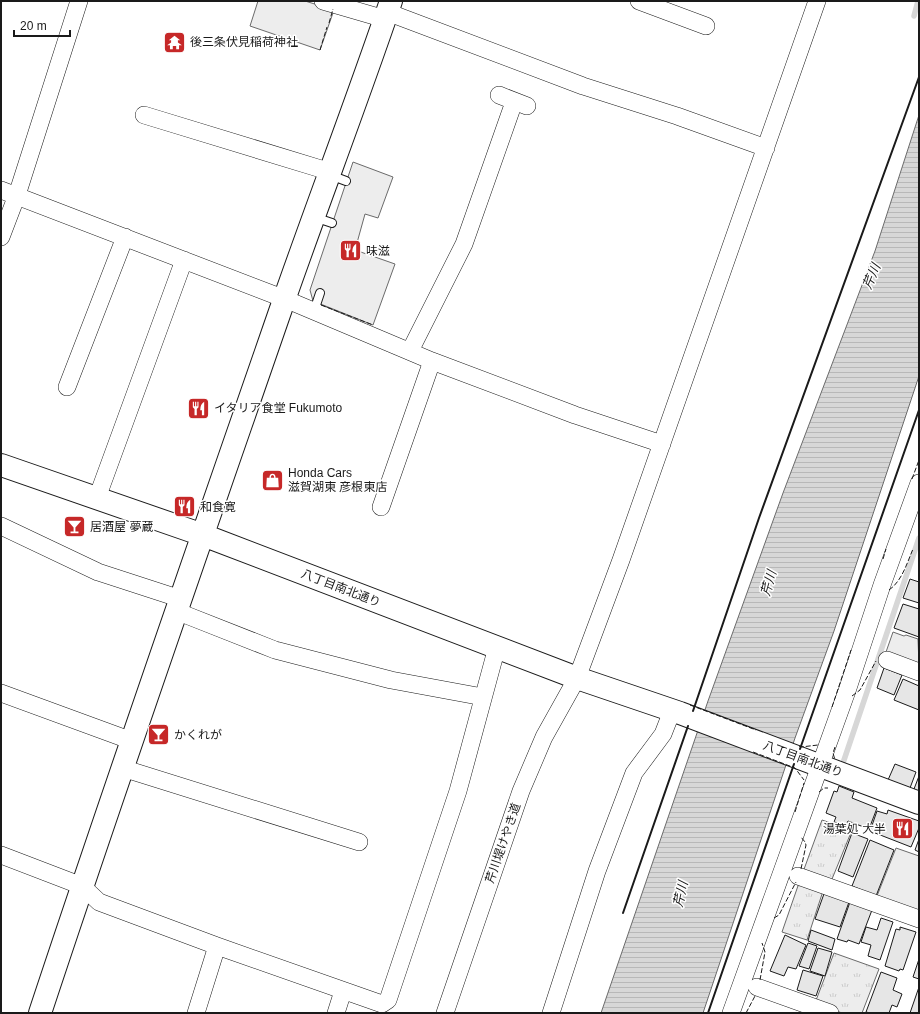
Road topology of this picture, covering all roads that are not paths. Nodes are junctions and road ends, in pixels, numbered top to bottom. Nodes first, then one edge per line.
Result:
1 (79, 1) edge
2 (639, 1) edge
3 (817, 1) edge
4 (318, 2) edge
5 (660, 5) edge
6 (388, 11) edge
7 (706, 26) dead end
8 (513, 101) dead end
9 (144, 115) dead end
10 (766, 148) junction
11 (336, 176) junction
12 (1, 190) edge
13 (17, 195) junction
14 (1, 237) edge
15 (125, 237) junction
16 (184, 260) junction
17 (320, 293) dead end
18 (285, 299) junction
19 (314, 311) junction
20 (410, 351) junction
21 (432, 361) junction
22 (67, 387) dead end
23 (662, 444) junction
24 (1, 465) edge
25 (919, 483) edge
26 (97, 498) junction
27 (381, 507) dead end
28 (1, 526) edge
29 (202, 535) junction
30 (178, 605) junction
31 (497, 648) junction
32 (887, 660) dead end
33 (919, 672) edge
34 (577, 678) junction
35 (1, 694) edge
36 (482, 698) junction
37 (679, 713) junction
38 (132, 741) junction
39 (816, 764) junction
40 (122, 768) junction
41 (919, 803) edge
42 (359, 842) dead end
43 (1, 855) edge
44 (798, 876) dead end
45 (82, 886) junction
46 (919, 919) edge
47 (217, 946) junction
48 (757, 986) dead end
49 (343, 991) junction
50 (40, 1013) edge
51 (196, 1013) edge
52 (336, 1013) edge
53 (445, 1013) edge
54 (551, 1013) edge
55 (731, 1013) edge
56 (830, 1013) edge

1 - 13 street
2 - 5 street
3 - 10 street, 芹川堤けやき道
4 - 6 street
5 - 7 street
6 - 10 street
6 - 11 street
8 - 20 street
9 - 11 street
10 - 23 street, 芹川堤けやき道
11 - 18 street
12 - 13 street
13 - 14 street
13 - 15 street
15 - 16 street
15 - 22 street
16 - 18 street
16 - 26 street
17 - 19 lane
18 - 19 street
18 - 29 street
19 - 20 street
20 - 21 street
21 - 23 street
21 - 27 street
23 - 34 street, 芹川堤けやき道
24 - 26 street, 八丁目南北通り
25 - 39 street
26 - 29 street, 八丁目南北通り
28 - 30 street
29 - 30 street
29 - 31 street, 八丁目南北通り
30 - 36 street
30 - 38 street
31 - 34 street, 八丁目南北通り
31 - 36 street
32 - 33 street
34 - 37 street, 八丁目南北通り
34 - 53 street, 芹川堤けやき道
35 - 38 street
36 - 49 street
37 - 39 street, 八丁目南北通り
37 - 54 street
38 - 40 street
39 - 41 street, 八丁目南北通り
39 - 55 street
40 - 42 street
40 - 45 street
43 - 45 street
44 - 46 street
45 - 47 street
45 - 50 street
47 - 49 street
47 - 51 street
48 - 56 street
49 - 52 street

